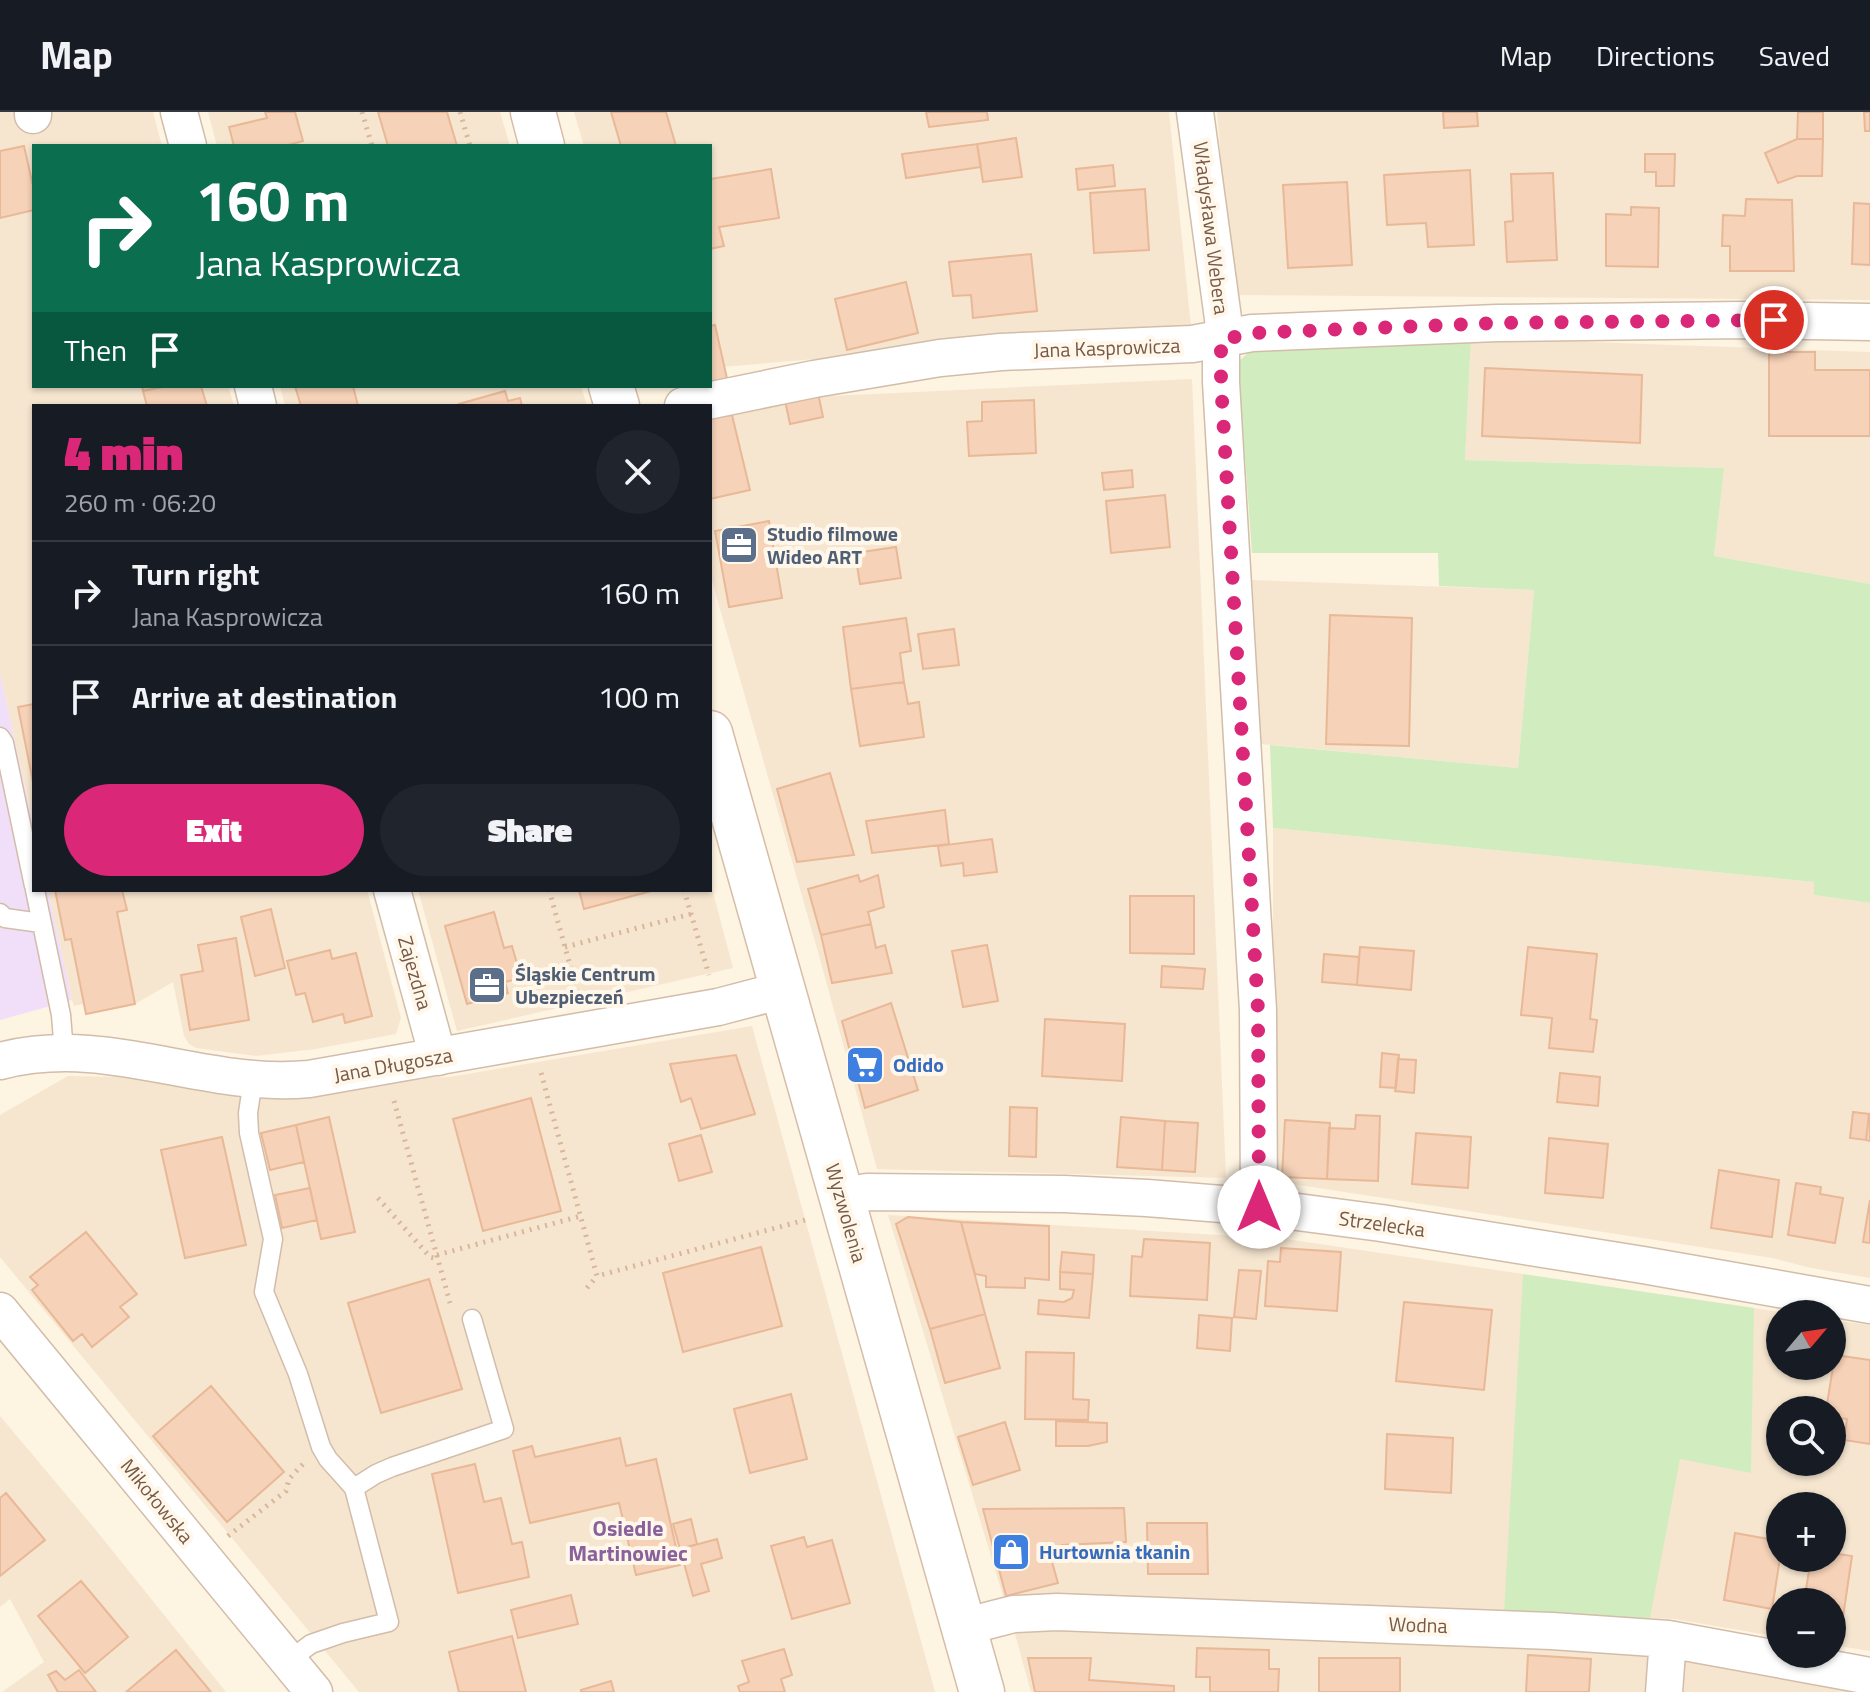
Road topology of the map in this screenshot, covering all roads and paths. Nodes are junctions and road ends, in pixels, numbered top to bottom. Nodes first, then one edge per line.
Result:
1 (179, 112) edge
2 (362, 112) edge
3 (460, 112) edge
4 (533, 112) edge
5 (1195, 112) edge
6 (187, 144) edge
7 (371, 144) edge
8 (469, 144) edge
9 (541, 144) edge
10 (1870, 322) edge
11 (1221, 340) junction
12 (693, 404) edge
13 (0, 737) edge
14 (712, 740) edge
15 (32, 878) edge
16 (35, 892) edge
17 (393, 892) edge
18 (550, 892) edge
19 (685, 892) edge
20 (0, 913) edge
21 (691, 914) junction
22 (41, 923) junction
23 (565, 947) junction
24 (783, 990) junction
25 (718, 1007) junction
26 (589, 1030) junction
27 (532, 1040) junction
28 (64, 1052) junction
29 (438, 1057) junction
30 (0, 1061) edge
31 (384, 1066) junction
32 (253, 1080) junction
33 (378, 1198) dead end
34 (1259, 1207) junction
35 (826, 1208) junction
36 (581, 1216) junction
37 (437, 1257) junction
38 (597, 1276) junction
39 (587, 1288) dead end
40 (1870, 1305) edge
41 (0, 1311) edge
42 (463, 1317) joint
43 (321, 1447) junction
44 (354, 1488) junction
45 (226, 1538) dead end
46 (963, 1627) junction
47 (1668, 1639) junction
48 (288, 1661) junction
49 (1870, 1676) edge
50 (314, 1692) edge
51 (982, 1692) edge
52 (1664, 1692) edge

1 - 6 street
2 - 7 path
3 - 8 path
4 - 9 main road
5 - 11 street, Władysława Webera
10 - 11 street, Jana Kasprowicza
11 - 12 street, Jana Kasprowicza
11 - 34 street, Władysława Webera
13 - 15 lane
14 - 24 main road, Wyzwolenia
16 - 22 lane
17 - 29 street, Zajezdna
18 - 23 path
19 - 21 path
20 - 22 lane
21 - 23 path
21 - 25 path
22 - 28 lane
23 - 26 path
24 - 25 street, Jana Długosza
24 - 35 main road, Wyzwolenia
25 - 26 street, Jana Długosza
26 - 27 street, Jana Długosza
27 - 29 street, Jana Długosza
27 - 36 path
28 - 30 street, Jana Długosza
28 - 32 street, Jana Długosza
29 - 31 street, Jana Długosza
31 - 32 street, Jana Długosza
31 - 37 path
32 - 43 lane
33 - 37 path
34 - 35 street, Strzelecka
34 - 40 street, Strzelecka
35 - 38 path
35 - 46 main road, Wyzwolenia
36 - 37 path
36 - 38 path
37 - 42 path
38 - 39 path
41 - 48 street, Mikołowska
42 - 44 lane
43 - 44 lane
43 - 45 path
44 - 48 lane
46 - 47 street, Wodna
46 - 51 main road, Wyzwolenia
47 - 49 street, Wodna
47 - 52 street
48 - 50 street, Mikołowska

